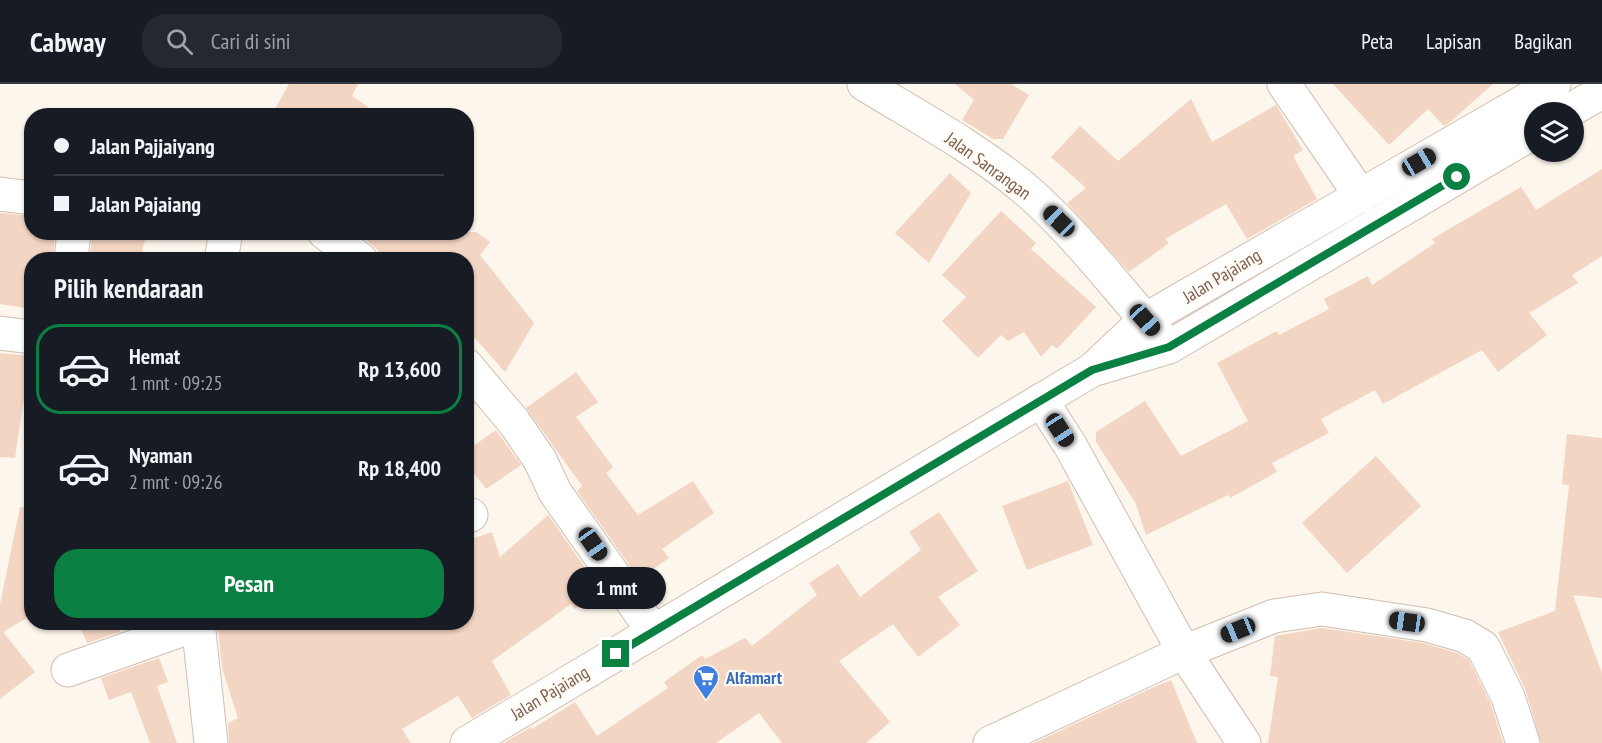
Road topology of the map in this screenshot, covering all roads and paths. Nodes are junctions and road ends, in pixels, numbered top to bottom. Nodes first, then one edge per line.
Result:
1 (864, 84) edge
2 (1284, 84) edge
3 (1554, 84) edge
4 (1602, 92) edge
5 (1584, 102) edge
6 (1524, 138) edge
7 (0, 194) edge
8 (1361, 196) junction
9 (24, 197) edge
10 (335, 240) edge
11 (350, 252) edge
12 (1145, 320) junction
13 (0, 333) edge
14 (24, 336) edge
15 (1169, 347) junction
16 (1092, 370) junction
17 (474, 374) edge
18 (1041, 400) junction
19 (179, 630) edge
20 (199, 630) edge
21 (653, 631) junction
22 (1184, 652) junction
23 (68, 670) dead end
24 (211, 743) edge
25 (467, 743) edge
26 (990, 743) edge
27 (1244, 743) edge
28 (1523, 743) edge

1 - 12 street, Jalan Sanrangan
2 - 8 street
3 - 8 street, Jalan Pajaiang
4 - 5 street
6 - 15 street
7 - 9 street
8 - 12 street, Jalan Pajaiang
10 - 11 street
12 - 15 street, Jalan Sanrangan
12 - 16 street, Jalan Pajaiang
13 - 14 street
15 - 16 street
16 - 18 street, Jalan Pajaiang
17 - 21 street
18 - 21 street, Jalan Pajaiang
18 - 22 street
19 - 23 street
20 - 24 street
21 - 25 street, Jalan Pajaiang
22 - 26 street
22 - 27 street
22 - 28 street

